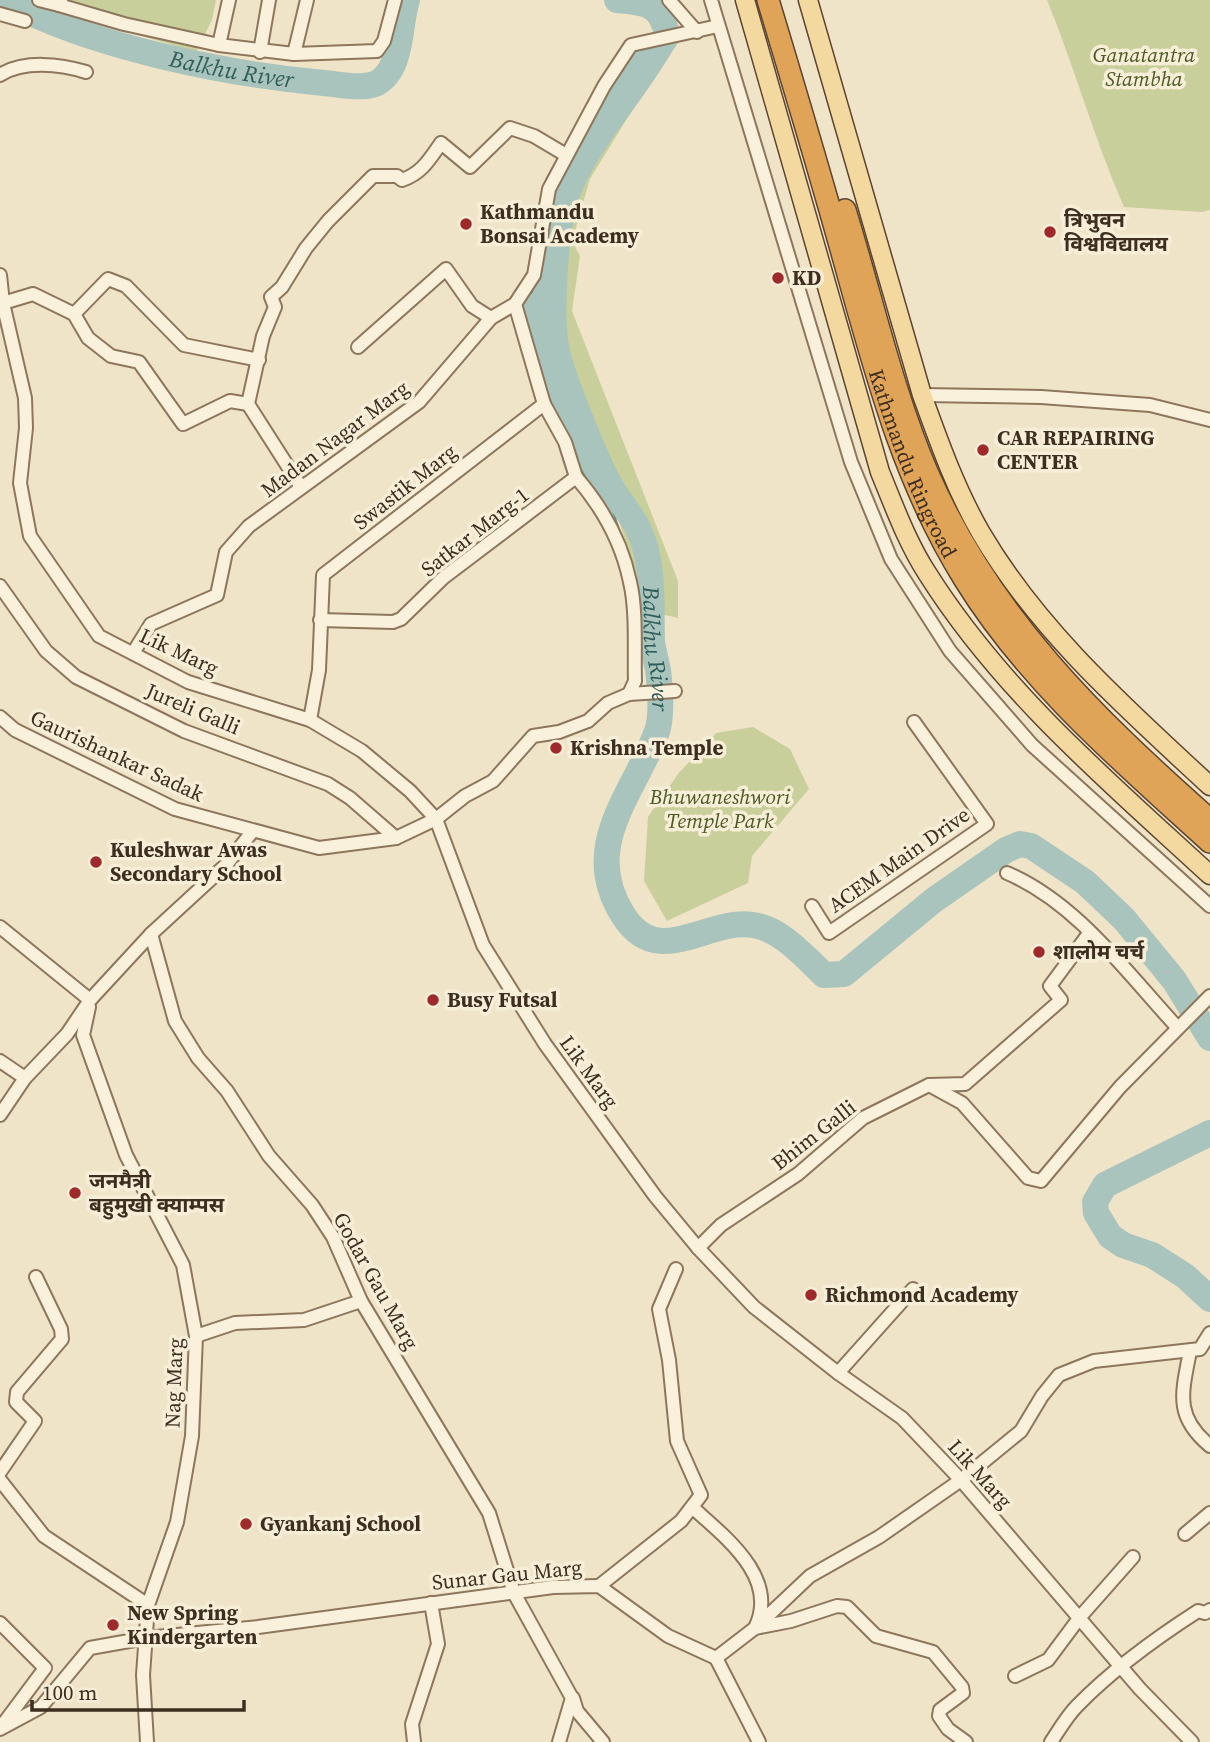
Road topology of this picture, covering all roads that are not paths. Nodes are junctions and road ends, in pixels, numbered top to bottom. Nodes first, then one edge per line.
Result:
1 (39, 0) edge
2 (229, 0) edge
3 (269, 0) edge
4 (307, 0) edge
5 (395, 0) edge
6 (669, 0) edge
7 (711, 0) edge
8 (746, 0) edge
9 (768, 0) edge
10 (784, 0) edge
11 (808, 0) edge
12 (60, 2) edge
13 (0, 14) edge
14 (25, 21) dead end
15 (719, 26) junction
16 (692, 33) junction
17 (219, 45) junction
18 (260, 52) junction
19 (294, 54) junction
20 (86, 72) dead end
21 (0, 75) edge
22 (563, 153) junction
23 (0, 275) edge
24 (3, 303) junction
25 (515, 304) junction
26 (74, 314) junction
27 (491, 318) junction
28 (358, 347) dead end
29 (259, 360) junction
30 (922, 395) junction
31 (248, 404) junction
32 (544, 404) junction
33 (1210, 420) edge
34 (576, 477) junction
35 (302, 487) junction
36 (0, 586) edge
37 (320, 620) junction
38 (133, 653) junction
39 (676, 691) dead end
40 (629, 694) junction
41 (0, 717) edge
42 (310, 720) junction
43 (914, 722) dead end
44 (1087, 762) junction
45 (1071, 782) junction
46 (1210, 786) edge
47 (436, 819) junction
48 (1210, 820) edge
49 (252, 832) junction
50 (396, 838) junction
51 (1210, 842) edge
52 (1007, 873) dead end
53 (1210, 875) edge
54 (812, 906) dead end
55 (1210, 906) edge
56 (0, 927) edge
57 (1090, 932) junction
58 (151, 934) junction
59 (1208, 999) edge
60 (90, 1000) junction
61 (1179, 1025) junction
62 (0, 1061) edge
63 (25, 1078) junction
64 (929, 1085) junction
65 (0, 1115) edge
66 (698, 1248) junction
67 (676, 1269) dead end
68 (36, 1277) dead end
69 (913, 1289) dead end
70 (361, 1301) junction
71 (196, 1336) junction
72 (1202, 1346) edge
73 (838, 1373) junction
74 (1210, 1446) edge
75 (0, 1472) edge
76 (0, 1480) edge
77 (961, 1480) junction
78 (692, 1507) junction
79 (1210, 1513) edge
80 (1185, 1534) dead end
81 (1133, 1558) dead end
82 (598, 1586) junction
83 (514, 1593) junction
84 (431, 1603) junction
85 (148, 1605) junction
86 (1210, 1610) edge
87 (1080, 1617) junction
88 (0, 1623) edge
89 (755, 1628) junction
90 (146, 1638) junction
91 (716, 1658) junction
92 (1122, 1668) junction
93 (1015, 1676) dead end
94 (572, 1698) junction
95 (0, 1729) edge
96 (147, 1742) edge
97 (414, 1742) edge
98 (559, 1742) edge
99 (603, 1742) edge
100 (759, 1742) edge
101 (967, 1742) edge
102 (1051, 1742) edge
103 (1192, 1742) edge

1 - 12 street
2 - 17 street
3 - 18 street
4 - 19 street
5 - 19 street
6 - 16 street
7 - 15 street
8 - 44 main road
9 - 51 highway, Kathmandu Ringroad
10 - 48 highway, Kathmandu Ringroad
11 - 30 main road
12 - 17 street
13 - 14 street
15 - 16 street
15 - 45 street
16 - 22 street, Madan Nagar Marg
17 - 18 street
18 - 19 street
20 - 21 street
22 - 25 street, Madan Nagar Marg
22 - 29 street
23 - 24 street, Lik Marg
24 - 26 street
24 - 38 street, Lik Marg
25 - 27 street, Madan Nagar Marg
25 - 32 street
26 - 29 street
26 - 31 street
27 - 28 street
27 - 35 street, Madan Nagar Marg
29 - 31 street
30 - 33 street
30 - 46 main road
31 - 35 street
32 - 34 street
32 - 37 street, Swastik Marg
34 - 37 street, Satkar Marg-1
34 - 40 street
35 - 38 street, Madan Nagar Marg
36 - 50 street, Jureli Galli
37 - 42 street, Swastik Marg
38 - 42 street, Lik Marg
39 - 40 street, Gaurishankar Sadak
40 - 47 street, Gaurishankar Sadak
41 - 49 street, Gaurishankar Sadak
42 - 47 street, Lik Marg
43 - 54 street, ACEM Main Drive
44 - 45 street
44 - 53 main road
45 - 55 street
47 - 50 street, Gaurishankar Sadak
47 - 66 street, Lik Marg
49 - 50 street, Gaurishankar Sadak
49 - 58 street
52 - 57 street
56 - 60 street
57 - 61 street
57 - 64 street, Bhim Galli
58 - 60 street
58 - 70 street, Godar Gau Marg
59 - 61 street
60 - 63 street
60 - 71 street, Nag Marg
61 - 64 street
62 - 63 street
63 - 65 street
64 - 66 street, Bhim Galli
66 - 73 street, Lik Marg
67 - 78 street
68 - 75 street
69 - 73 street
70 - 71 street
70 - 83 street, Godar Gau Marg
71 - 85 street, Nag Marg
72 - 74 street
72 - 77 street
73 - 77 street, Lik Marg
76 - 85 street
77 - 87 street, Lik Marg
77 - 89 street
78 - 82 street
78 - 89 street
79 - 80 street
81 - 87 street
82 - 83 street, Sunar Gau Marg
82 - 91 street, Sunar Gau Marg
83 - 84 street, Sunar Gau Marg
83 - 94 street, Godar Gau Marg
84 - 90 street, Sunar Gau Marg
84 - 97 street
85 - 90 street, Nag Marg
86 - 92 street
87 - 92 street, Lik Marg
87 - 93 street
88 - 95 street
89 - 91 street
89 - 101 street
90 - 95 street, Sunar Gau Marg
90 - 96 street, Nag Marg
91 - 100 street
92 - 102 street
92 - 103 street, Lik Marg
94 - 98 street
94 - 99 street, Godar Gau Marg

